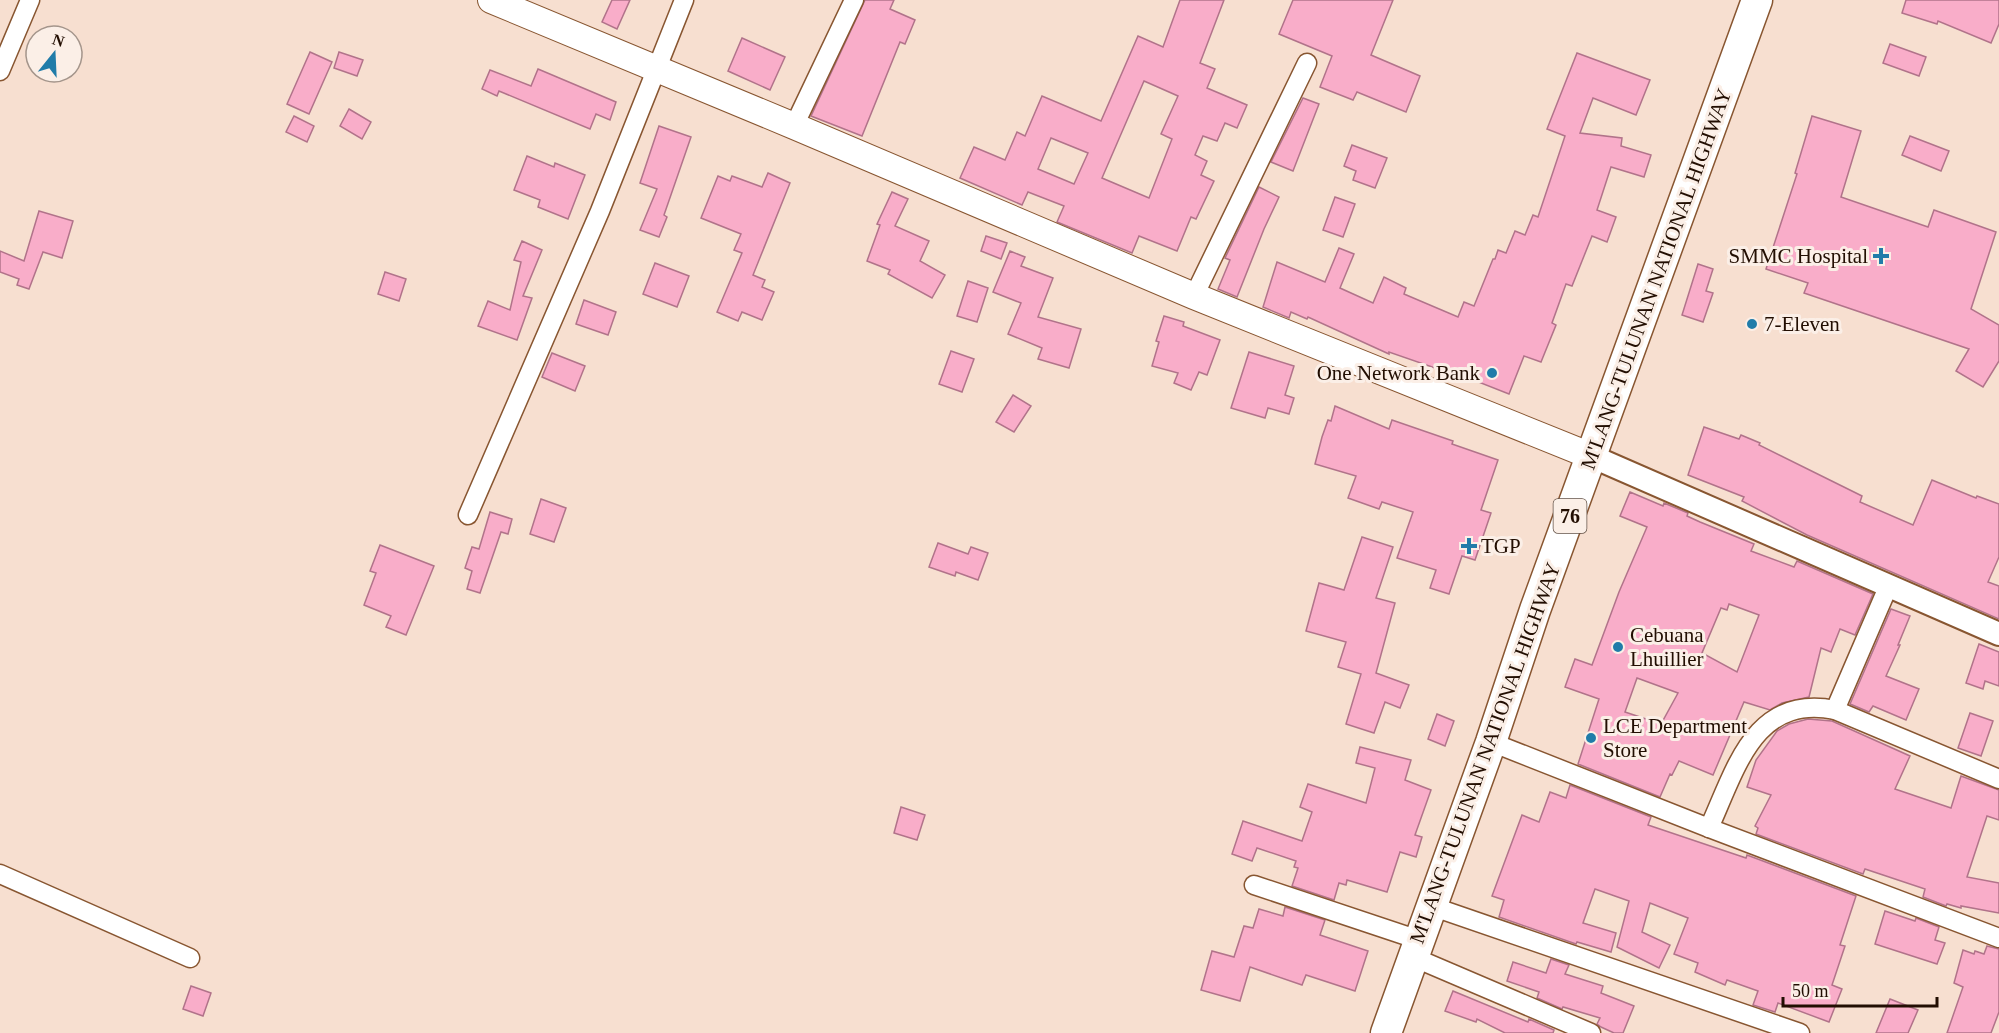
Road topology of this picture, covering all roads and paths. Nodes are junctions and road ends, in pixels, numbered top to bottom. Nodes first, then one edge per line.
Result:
1 (30, 0) edge
2 (491, 0) edge
3 (684, 0) edge
4 (854, 0) edge
5 (1757, 0) edge
6 (1307, 63) dead end
7 (656, 68) junction
8 (0, 71) edge
9 (794, 126) junction
10 (1194, 296) junction
11 (1591, 456) junction
12 (468, 516) dead end
13 (1888, 586) junction
14 (1999, 634) edge
15 (1835, 710) junction
16 (1491, 742) junction
17 (1999, 779) edge
18 (1709, 828) junction
19 (0, 874) edge
20 (1254, 885) dead end
21 (1431, 906) junction
22 (1999, 938) edge
23 (1416, 949) junction
24 (190, 958) dead end
25 (1386, 1033) edge
26 (1591, 1033) edge
27 (1800, 1033) edge

1 - 8 street
2 - 7 main road
3 - 7 street
4 - 9 street
5 - 11 highway, M'LANG-TULUNAN NATIONAL HIGHWAY / 76
6 - 10 street
7 - 9 main road
7 - 12 street
9 - 10 main road
10 - 11 main road
11 - 13 street
11 - 16 highway, M'LANG-TULUNAN NATIONAL HIGHWAY / 76
13 - 14 street
13 - 15 street
15 - 17 street
15 - 18 street
16 - 18 street
16 - 21 highway, M'LANG-TULUNAN NATIONAL HIGHWAY / 76
18 - 22 street
19 - 24 street
20 - 23 street
21 - 23 highway, M'LANG-TULUNAN NATIONAL HIGHWAY / 76
21 - 27 street
23 - 25 highway, M'LANG-TULUNAN NATIONAL HIGHWAY / 76
23 - 26 street

